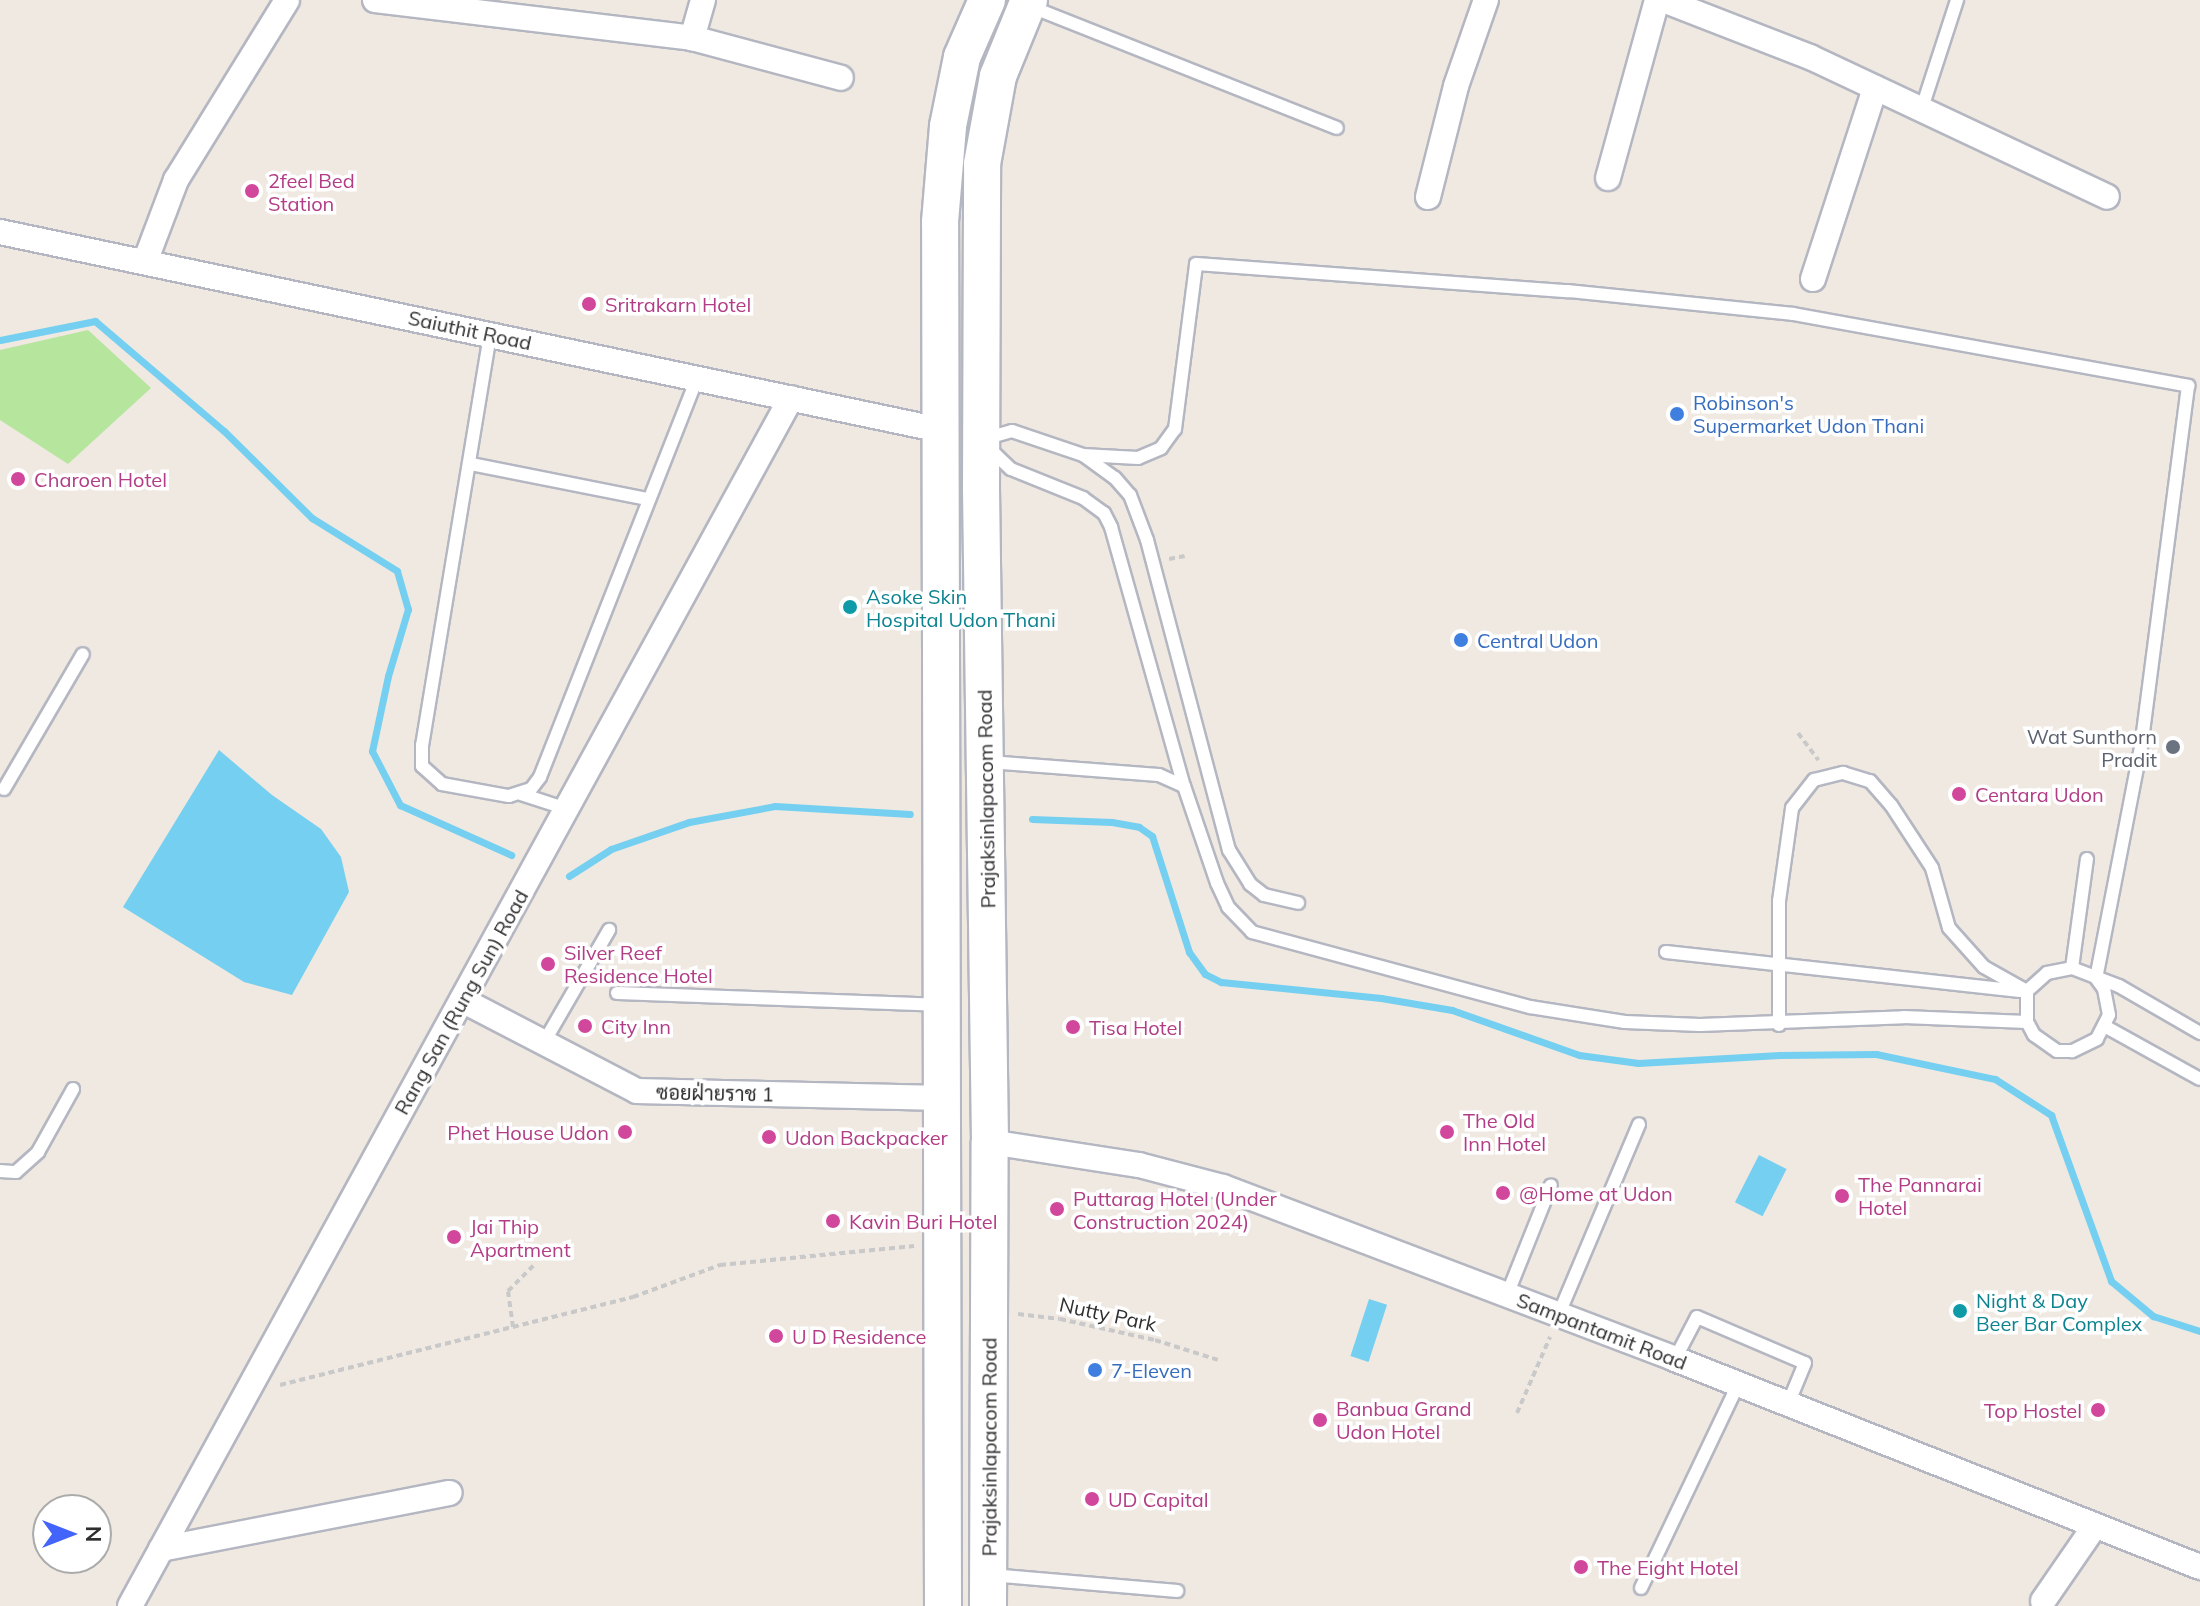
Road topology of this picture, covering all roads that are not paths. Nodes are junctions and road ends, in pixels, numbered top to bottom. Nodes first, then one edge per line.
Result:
1 (287, 0) edge
2 (375, 0) edge
3 (703, 0) edge
4 (987, 0) edge
5 (1486, 0) edge
6 (1660, 0) edge
7 (1957, 0) edge
8 (1028, 2) edge
9 (500, 7) edge
10 (692, 38) junction
11 (841, 78) dead end
12 (1875, 88) junction
13 (1921, 111) junction
14 (1337, 128) dead end
15 (1608, 178) dead end
16 (1428, 197) dead end
17 (2107, 197) dead end
18 (0, 232) edge
19 (145, 262) junction
20 (1813, 279) dead end
21 (490, 335) junction
22 (697, 378) junction
23 (791, 398) junction
24 (940, 430) junction
25 (981, 440) junction
26 (1083, 455) junction
27 (471, 464) junction
28 (647, 499) junction
29 (83, 654) dead end
30 (941, 759) junction
31 (986, 761) junction
32 (1184, 786) junction
33 (4, 789) dead end
34 (521, 794) junction
35 (567, 809) junction
36 (2087, 859) dead end
37 (1298, 903) dead end
38 (609, 930) dead end
39 (1666, 952) dead end
40 (1777, 967) junction
41 (2072, 968) junction
42 (2096, 978) junction
43 (2027, 991) junction
44 (617, 993) dead end
45 (462, 1000) junction
46 (942, 1005) junction
47 (2027, 1022) junction
48 (1779, 1025) junction
49 (2106, 1027) junction
50 (2200, 1033) edge
51 (543, 1044) junction
52 (2200, 1079) edge
53 (73, 1089) dead end
54 (942, 1098) junction
55 (1639, 1124) dead end
56 (942, 1142) junction
57 (990, 1142) junction
58 (0, 1171) edge
59 (1551, 1185) dead end
60 (1507, 1295) junction
61 (1558, 1316) junction
62 (1675, 1359) junction
63 (1738, 1385) junction
64 (1788, 1404) junction
65 (450, 1493) dead end
66 (2094, 1527) junction
67 (161, 1549) junction
68 (2200, 1567) edge
69 (1641, 1588) dead end
70 (942, 1589) edge
71 (988, 1590) edge
72 (1177, 1591) dead end
73 (2043, 1601) dead end
74 (130, 1606) edge

1 - 19 street
2 - 9 street
3 - 10 street
4 - 24 street
5 - 16 street
6 - 12 street
6 - 15 street
7 - 13 lane
8 - 14 lane
8 - 25 street, Prajaksinlapacom Road
9 - 10 street
10 - 11 street
12 - 13 street
12 - 20 street
13 - 17 street
18 - 19 street, Saiuthit Road
19 - 21 street, Saiuthit Road
21 - 22 street, Saiuthit Road
21 - 27 lane
22 - 23 street, Saiuthit Road
22 - 28 lane
23 - 24 street, Saiuthit Road
23 - 35 street, Rang San (Rung Sun) Road
24 - 25 street
24 - 30 street
25 - 26 lane
25 - 31 street, Prajaksinlapacom Road
25 - 32 lane
26 - 37 lane
26 - 42 lane
27 - 28 lane
27 - 34 lane
28 - 34 lane
29 - 33 lane
30 - 31 street
30 - 46 street
31 - 32 lane
31 - 57 street, Prajaksinlapacom Road
32 - 48 lane
34 - 35 lane
35 - 45 street, Rang San (Rung Sun) Road
36 - 41 lane
38 - 51 lane
39 - 40 lane
40 - 43 lane
40 - 43 lane
40 - 48 lane
41 - 42 lane
41 - 43 lane
42 - 49 lane
42 - 50 lane
43 - 47 lane
44 - 46 lane
45 - 51 street, ซอยฝ่ายราช 1
45 - 67 street, Rang San (Rung Sun) Road
46 - 54 street
47 - 48 lane
47 - 49 lane
49 - 52 lane
51 - 54 street, ซอยฝ่ายราช 1
53 - 58 lane
54 - 56 street
55 - 61 lane
56 - 57 street
56 - 70 street
57 - 60 street, Sampantamit Road
57 - 71 street, Prajaksinlapacom Road
59 - 60 lane
60 - 61 street, Sampantamit Road
61 - 62 street, Sampantamit Road
62 - 63 street, Sampantamit Road
62 - 64 lane
63 - 64 street, Sampantamit Road
63 - 69 lane
64 - 66 street, Sampantamit Road
65 - 67 street
66 - 68 street, Sampantamit Road
66 - 73 street
67 - 74 street, Rang San (Rung Sun) Road
70 - 71 street
71 - 72 lane

